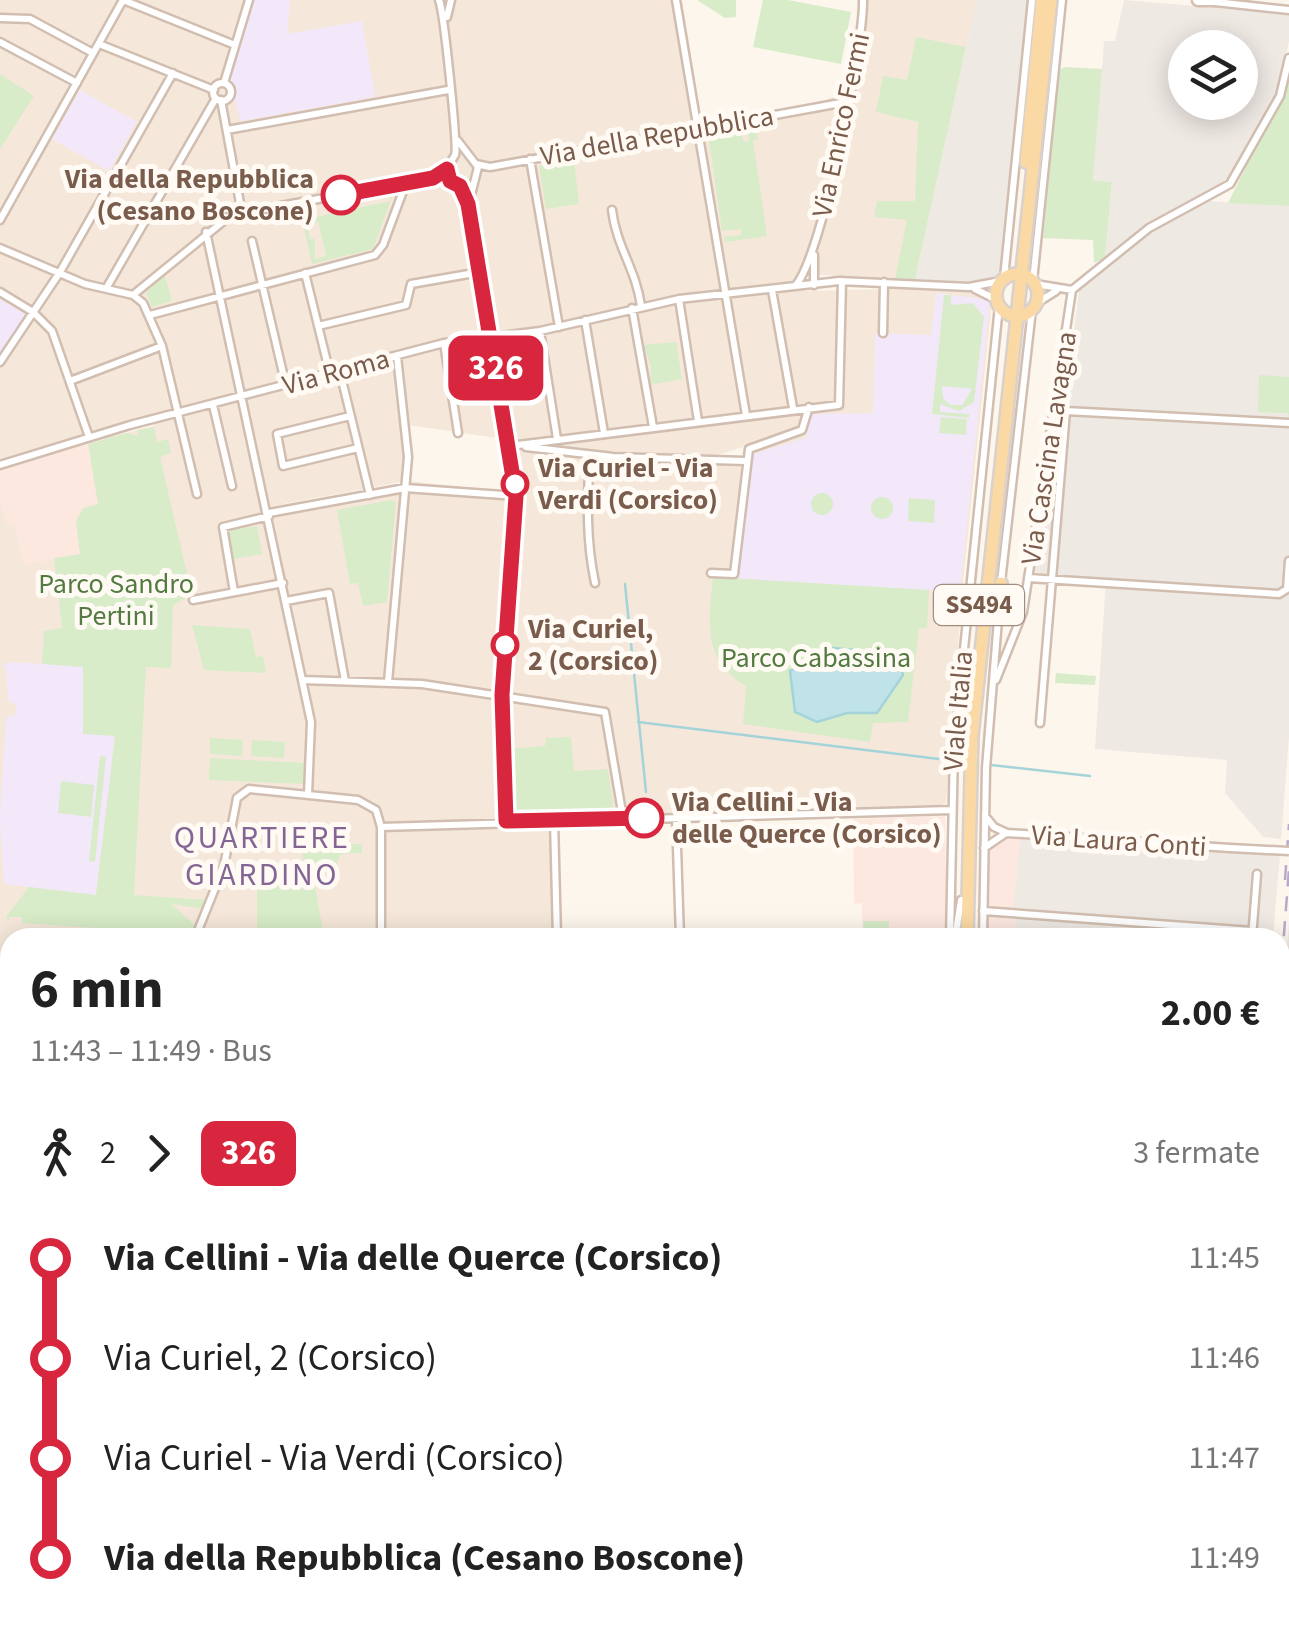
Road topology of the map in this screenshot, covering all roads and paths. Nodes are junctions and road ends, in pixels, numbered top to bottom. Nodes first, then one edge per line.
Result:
1 (123, 0) edge
2 (249, 0) edge
3 (439, 0) edge
4 (450, 0) edge
5 (676, 0) edge
6 (863, 0) edge
7 (1037, 0) edge
8 (1056, 0) edge
9 (1198, 0) edge
10 (1215, 1) edge
11 (1289, 10) edge
12 (0, 18) edge
13 (446, 23) junction
14 (0, 42) edge
15 (99, 44) junction
16 (235, 45) junction
17 (94, 53) junction
18 (1289, 58) edge
19 (172, 73) junction
20 (224, 83) junction
21 (77, 84) junction
22 (448, 90) junction
23 (217, 96) junction
24 (846, 102) junction
25 (825, 106) junction
26 (844, 113) junction
27 (698, 129) junction
28 (227, 130) junction
29 (456, 136) junction
30 (466, 156) junction
31 (454, 158) junction
32 (530, 160) junction
33 (476, 164) junction
34 (490, 167) junction
35 (447, 169) junction
36 (478, 174) junction
37 (433, 178) junction
38 (450, 181) junction
39 (406, 183) junction
40 (472, 183) junction
41 (460, 186) junction
42 (468, 204) junction
43 (612, 210) dead end
44 (242, 214) junction
45 (0, 220) edge
46 (206, 232) junction
47 (252, 241) dead end
48 (0, 248) edge
49 (60, 272) junction
50 (480, 272) junction
51 (305, 273) junction
52 (810, 278) junction
53 (1019, 278) junction
54 (841, 281) junction
55 (884, 282) junction
56 (262, 284) junction
57 (107, 288) junction
58 (970, 288) junction
59 (772, 290) junction
60 (1057, 290) junction
61 (1072, 290) junction
62 (0, 292) edge
63 (725, 294) junction
64 (133, 295) junction
65 (221, 295) junction
66 (679, 299) junction
67 (998, 303) junction
68 (637, 307) junction
69 (1034, 307) junction
70 (33, 312) junction
71 (150, 315) junction
72 (1014, 316) junction
73 (586, 320) junction
74 (318, 326) junction
75 (559, 327) junction
76 (540, 331) junction
77 (883, 333) dead end
78 (490, 336) junction
79 (444, 343) junction
80 (162, 346) junction
81 (397, 356) junction
82 (0, 362) edge
83 (340, 372) junction
84 (330, 374) junction
85 (70, 381) junction
86 (286, 386) junction
87 (242, 397) junction
88 (213, 405) junction
89 (793, 408) junction
90 (809, 408) junction
91 (179, 413) junction
92 (746, 415) junction
93 (350, 416) junction
94 (698, 421) junction
95 (1289, 423) edge
96 (652, 427) junction
97 (604, 432) junction
98 (458, 433) dead end
99 (89, 437) junction
100 (558, 439) junction
101 (510, 446) junction
102 (520, 446) junction
103 (358, 448) junction
104 (590, 456) junction
105 (745, 460) junction
106 (0, 464) edge
107 (232, 486) dead end
108 (405, 488) junction
109 (197, 494) dead end
110 (370, 495) junction
111 (516, 496) junction
112 (269, 515) junction
113 (1289, 561) edge
114 (711, 573) dead end
115 (1029, 574) junction
116 (1051, 576) junction
117 (1288, 580) edge
118 (596, 583) dead end
119 (1001, 583) junction
120 (283, 584) junction
121 (234, 592) junction
122 (192, 600) dead end
123 (286, 601) junction
124 (998, 612) junction
125 (1023, 612) junction
126 (999, 662) junction
127 (978, 678) junction
128 (302, 680) junction
129 (345, 681) junction
130 (388, 682) junction
131 (502, 695) junction
132 (1040, 723) dead end
133 (308, 795) junction
134 (950, 810) junction
135 (984, 815) junction
136 (676, 817) junction
137 (622, 818) junction
138 (554, 820) junction
139 (506, 821) junction
140 (381, 827) junction
141 (1007, 833) junction
142 (984, 848) junction
143 (1289, 851) edge
144 (1257, 874) dead end
145 (983, 911) junction
146 (199, 928) edge
147 (381, 928) edge
148 (557, 928) edge
149 (680, 928) edge
150 (957, 928) edge
151 (959, 928) edge
152 (959, 928) edge
153 (983, 928) edge
154 (1182, 928) edge
155 (1252, 928) edge

1 - 15 street
1 - 16 street
2 - 16 street
3 - 13 street
4 - 13 street
5 - 27 street
6 - 24 street, Via Enrico Fermi
7 - 53 street
7 - 53 main road, SS494
8 - 53 street
8 - 53 main road, SS494
9 - 10 main road
10 - 11 street
12 - 17 street
13 - 22 street
14 - 21 street
15 - 17 street
15 - 19 street
16 - 20 street
17 - 21 street
18 - 61 street
19 - 23 street
19 - 49 street
20 - 23 street
20 - 23 street
21 - 45 street
22 - 28 street
22 - 29 street
23 - 28 street
23 - 57 street
24 - 25 street, Via della Repubblica
24 - 26 street, Via Enrico Fermi
25 - 26 street
25 - 27 street, Via della Repubblica
26 - 52 street, Via Enrico Fermi
27 - 32 street, Via della Repubblica
27 - 63 street
28 - 44 street
29 - 30 street
29 - 31 street
30 - 31 street
30 - 33 street
31 - 35 street
32 - 34 street, Via della Repubblica
32 - 75 street
33 - 34 street, Via della Repubblica
33 - 36 street
34 - 36 street, Via della Repubblica
35 - 37 street
35 - 38 street
36 - 40 street
37 - 38 street
37 - 39 street
38 - 41 street
39 - 44 street
39 - 51 street
40 - 41 street
40 - 42 street
41 - 42 street
42 - 50 street
43 - 68 street
44 - 46 street
46 - 64 street
46 - 65 street
47 - 56 street
48 - 49 street
49 - 57 street
49 - 70 street
50 - 74 street
50 - 78 street
51 - 56 street
51 - 74 street
52 - 54 street
52 - 59 street, Via Roma
53 - 58 street
53 - 60 street
53 - 67 main road, SS494
53 - 69 main road, SS494
53 - 72 main road, SS494
54 - 55 street
54 - 90 street
55 - 58 street
55 - 77 street
56 - 65 street
56 - 86 street
57 - 64 street
58 - 67 street
59 - 63 street, Via Roma
59 - 89 street
60 - 61 street
60 - 69 street
61 - 115 street, Via Cascina Lavagna
62 - 70 street
63 - 66 street, Via Roma
63 - 92 street
64 - 71 street
65 - 71 street
65 - 87 street
66 - 68 street, Via Roma
66 - 94 street
67 - 72 main road
67 - 134 street, Viale Italia
68 - 73 street, Via Roma
68 - 96 street
69 - 72 main road
69 - 119 street, Viale Italia
70 - 82 street
70 - 85 street
71 - 80 street
72 - 127 main road, SS494
72 - 151 main road, SS494
73 - 75 street, Via Roma
73 - 97 street
74 - 84 street
75 - 76 street, Via Roma
76 - 78 street, Via Roma
76 - 100 street
78 - 79 street, Via Roma
78 - 101 street
79 - 81 street, Via Roma
79 - 98 street
80 - 85 street
80 - 91 street
81 - 83 street, Via Roma
81 - 108 street
83 - 84 street, Via Roma
83 - 93 street
84 - 86 street, Via Roma
85 - 99 street
86 - 87 street, Via Roma
87 - 88 street, Via Roma
87 - 112 street
88 - 91 street, Via Roma
88 - 107 street
89 - 90 street
89 - 92 street
90 - 105 street
91 - 99 street, Via Roma
91 - 109 street
92 - 94 street
93 - 103 street
93 - 103 street
94 - 96 street
95 - 116 street
96 - 97 street
97 - 100 street
99 - 106 street, Via Roma
100 - 102 street
101 - 102 street
101 - 111 street
102 - 104 street
103 - 110 street
104 - 105 street
104 - 118 street
105 - 114 street
108 - 110 street
108 - 111 street
108 - 130 street
110 - 112 street
111 - 131 street
112 - 120 street
112 - 121 street
113 - 117 street
115 - 116 street
115 - 125 street, Via Cascina Lavagna
116 - 117 street
116 - 132 street
119 - 124 street, Viale Italia
119 - 127 main road
120 - 121 street
120 - 123 street
121 - 122 street
123 - 128 street
123 - 129 street
124 - 125 street
124 - 126 street, Viale Italia
125 - 126 street, Via Cascina Lavagna
126 - 135 street, Viale Italia
127 - 152 main road, SS494
128 - 129 street
128 - 133 street
129 - 130 street
130 - 131 street
131 - 137 street
131 - 139 street
133 - 140 street
133 - 146 street
134 - 136 street
134 - 150 street, Viale Italia
135 - 141 street, Via Laura Conti
135 - 142 street, Viale Italia
136 - 137 street
136 - 149 street
137 - 138 street
138 - 139 street
138 - 148 street
139 - 140 street
140 - 147 street
141 - 142 street, Via Laura Conti
141 - 143 street, Via Laura Conti, bridge
142 - 145 street, Viale Italia
144 - 155 street
145 - 153 street, Viale Italia
145 - 154 street

